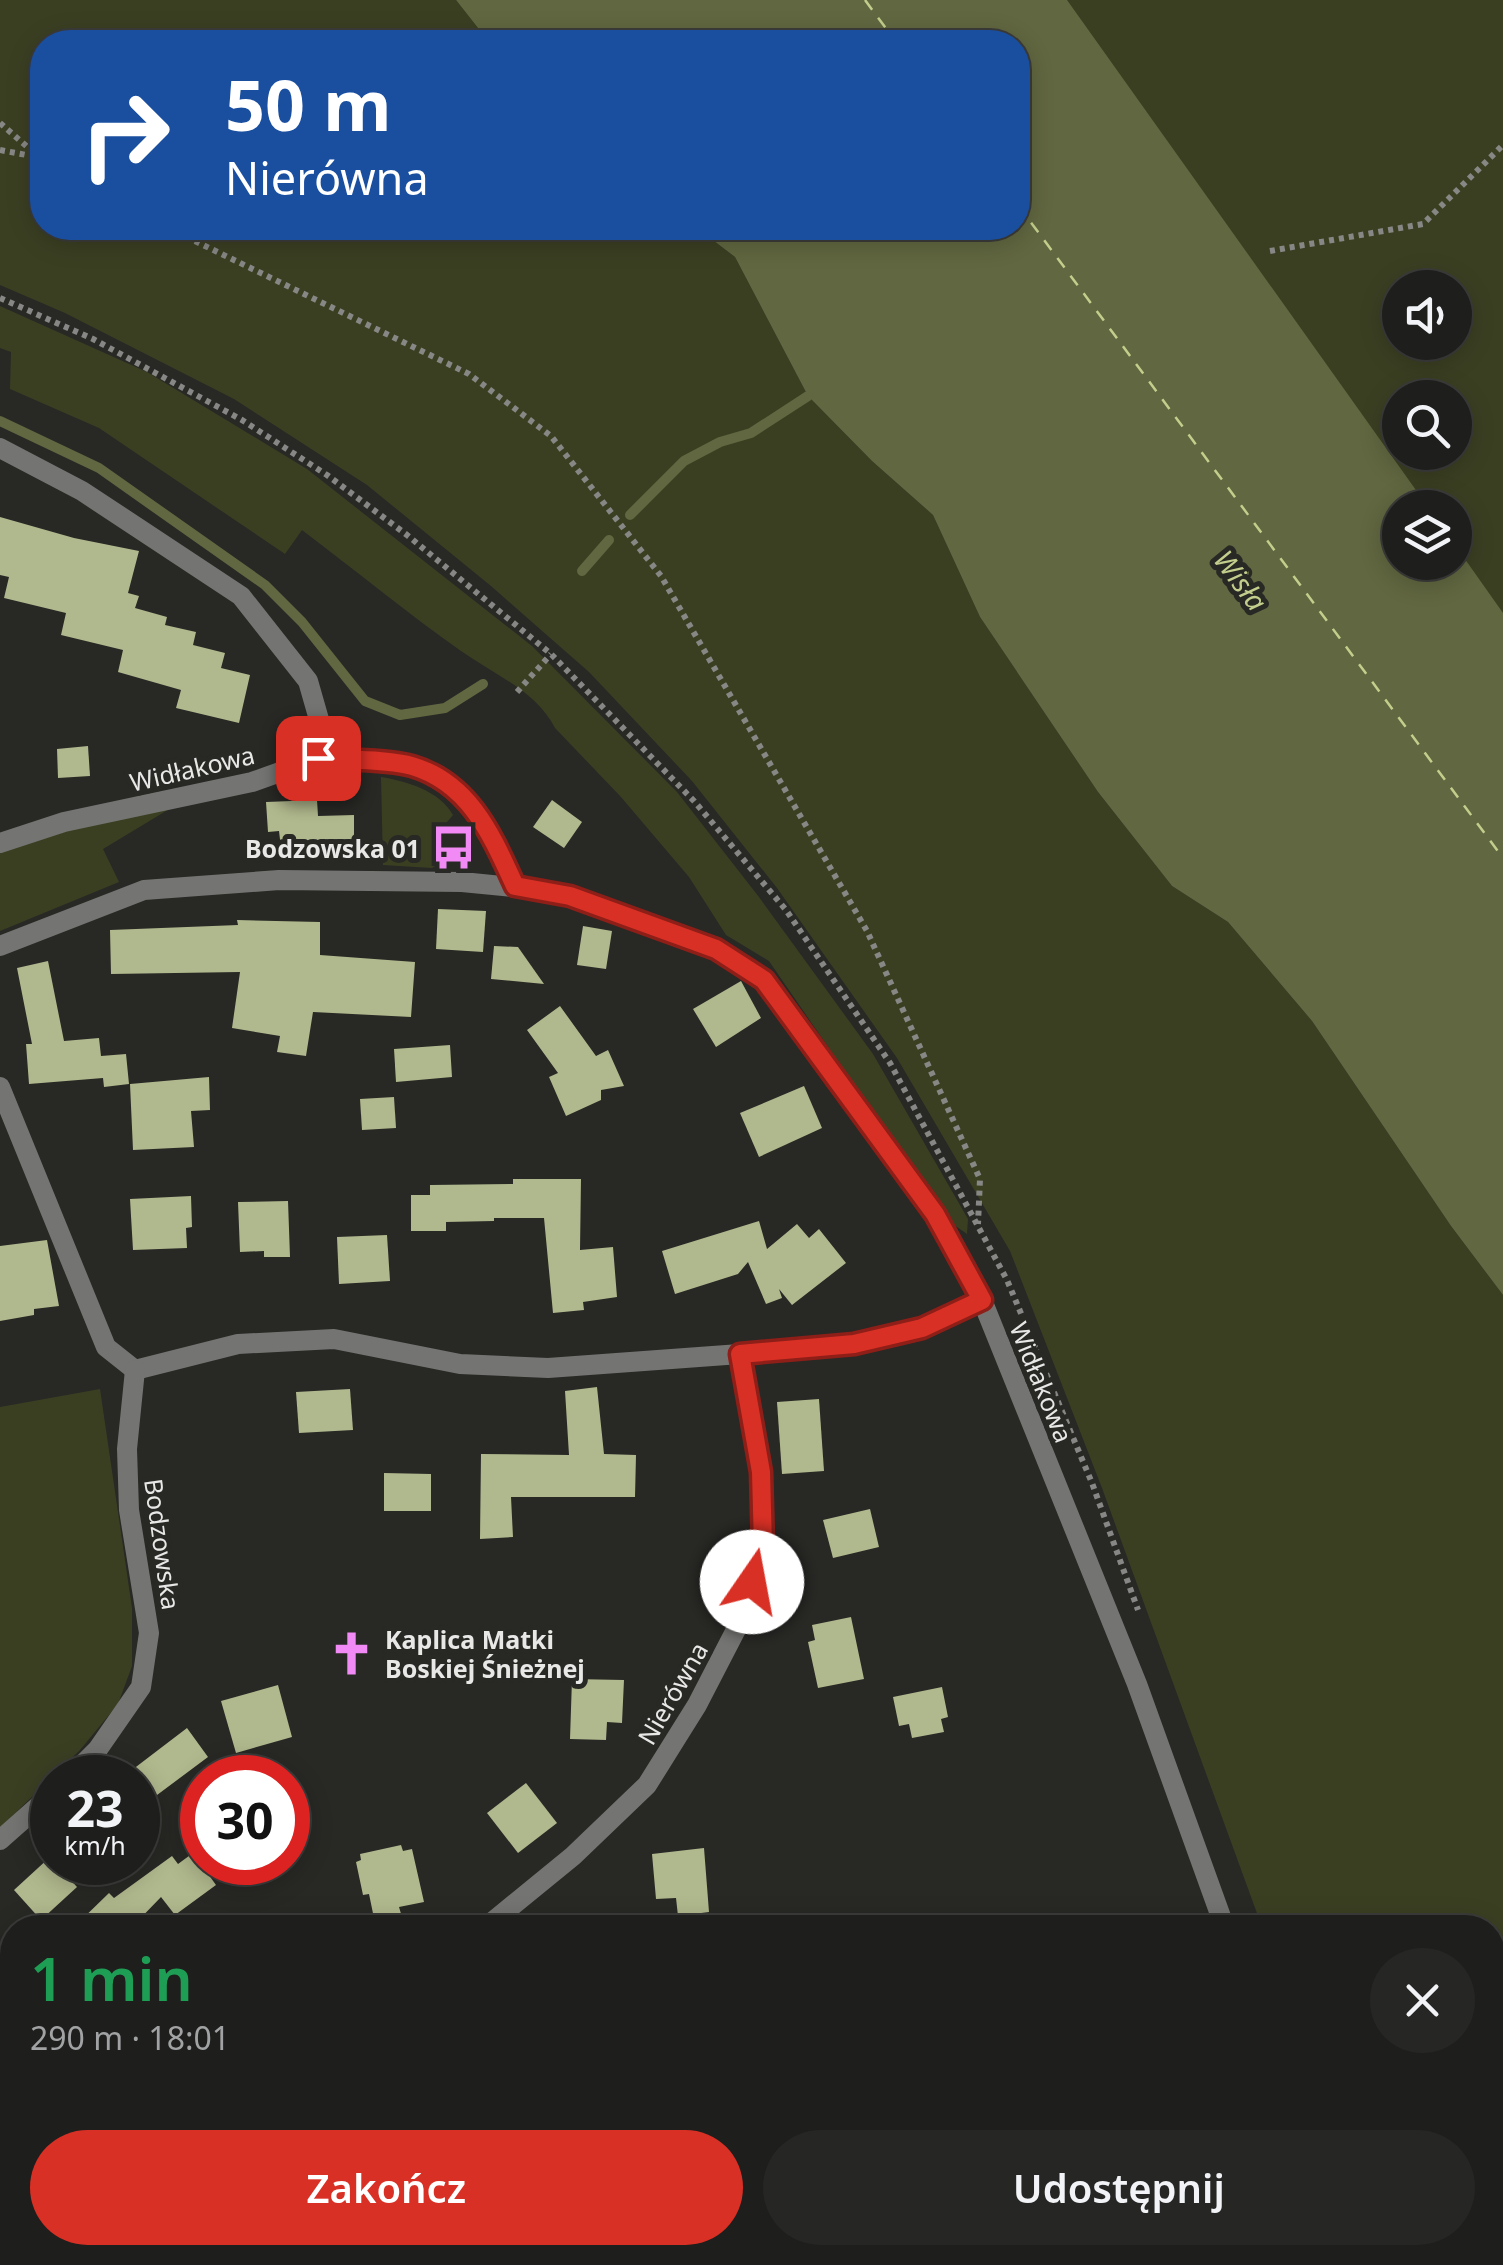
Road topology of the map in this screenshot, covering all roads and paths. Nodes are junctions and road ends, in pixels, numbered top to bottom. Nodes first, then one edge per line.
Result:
1 (0, 123) edge
2 (1503, 145) edge
3 (30, 148) edge
4 (0, 150) edge
5 (30, 156) edge
6 (193, 240) edge
7 (1270, 251) dead end
8 (0, 298) edge
9 (0, 448) edge
10 (552, 654) junction
11 (517, 692) dead end
12 (318, 758) junction
13 (0, 843) edge
14 (515, 886) junction
15 (0, 946) edge
16 (0, 1087) edge
17 (978, 1225) junction
18 (1007, 1280) dead end
19 (982, 1300) junction
20 (740, 1354) junction
21 (136, 1370) junction
22 (92, 1755) edge
23 (30, 1813) edge
24 (0, 1840) edge
25 (501, 1915) edge
26 (1221, 1915) edge

1 - 3 path
2 - 7 path
4 - 5 path
6 - 17 path
8 - 10 path
9 - 12 street
10 - 11 path
10 - 17 path
12 - 13 street, Widłakowa
12 - 14 street, Widłakowa
14 - 15 street, Widłakowa
14 - 19 street, Widłakowa
16 - 21 street
17 - 18 path
19 - 20 street
19 - 26 street, Widłakowa
20 - 21 street
20 - 25 street, Nierówna
21 - 22 street, Bodzowska
23 - 24 street

